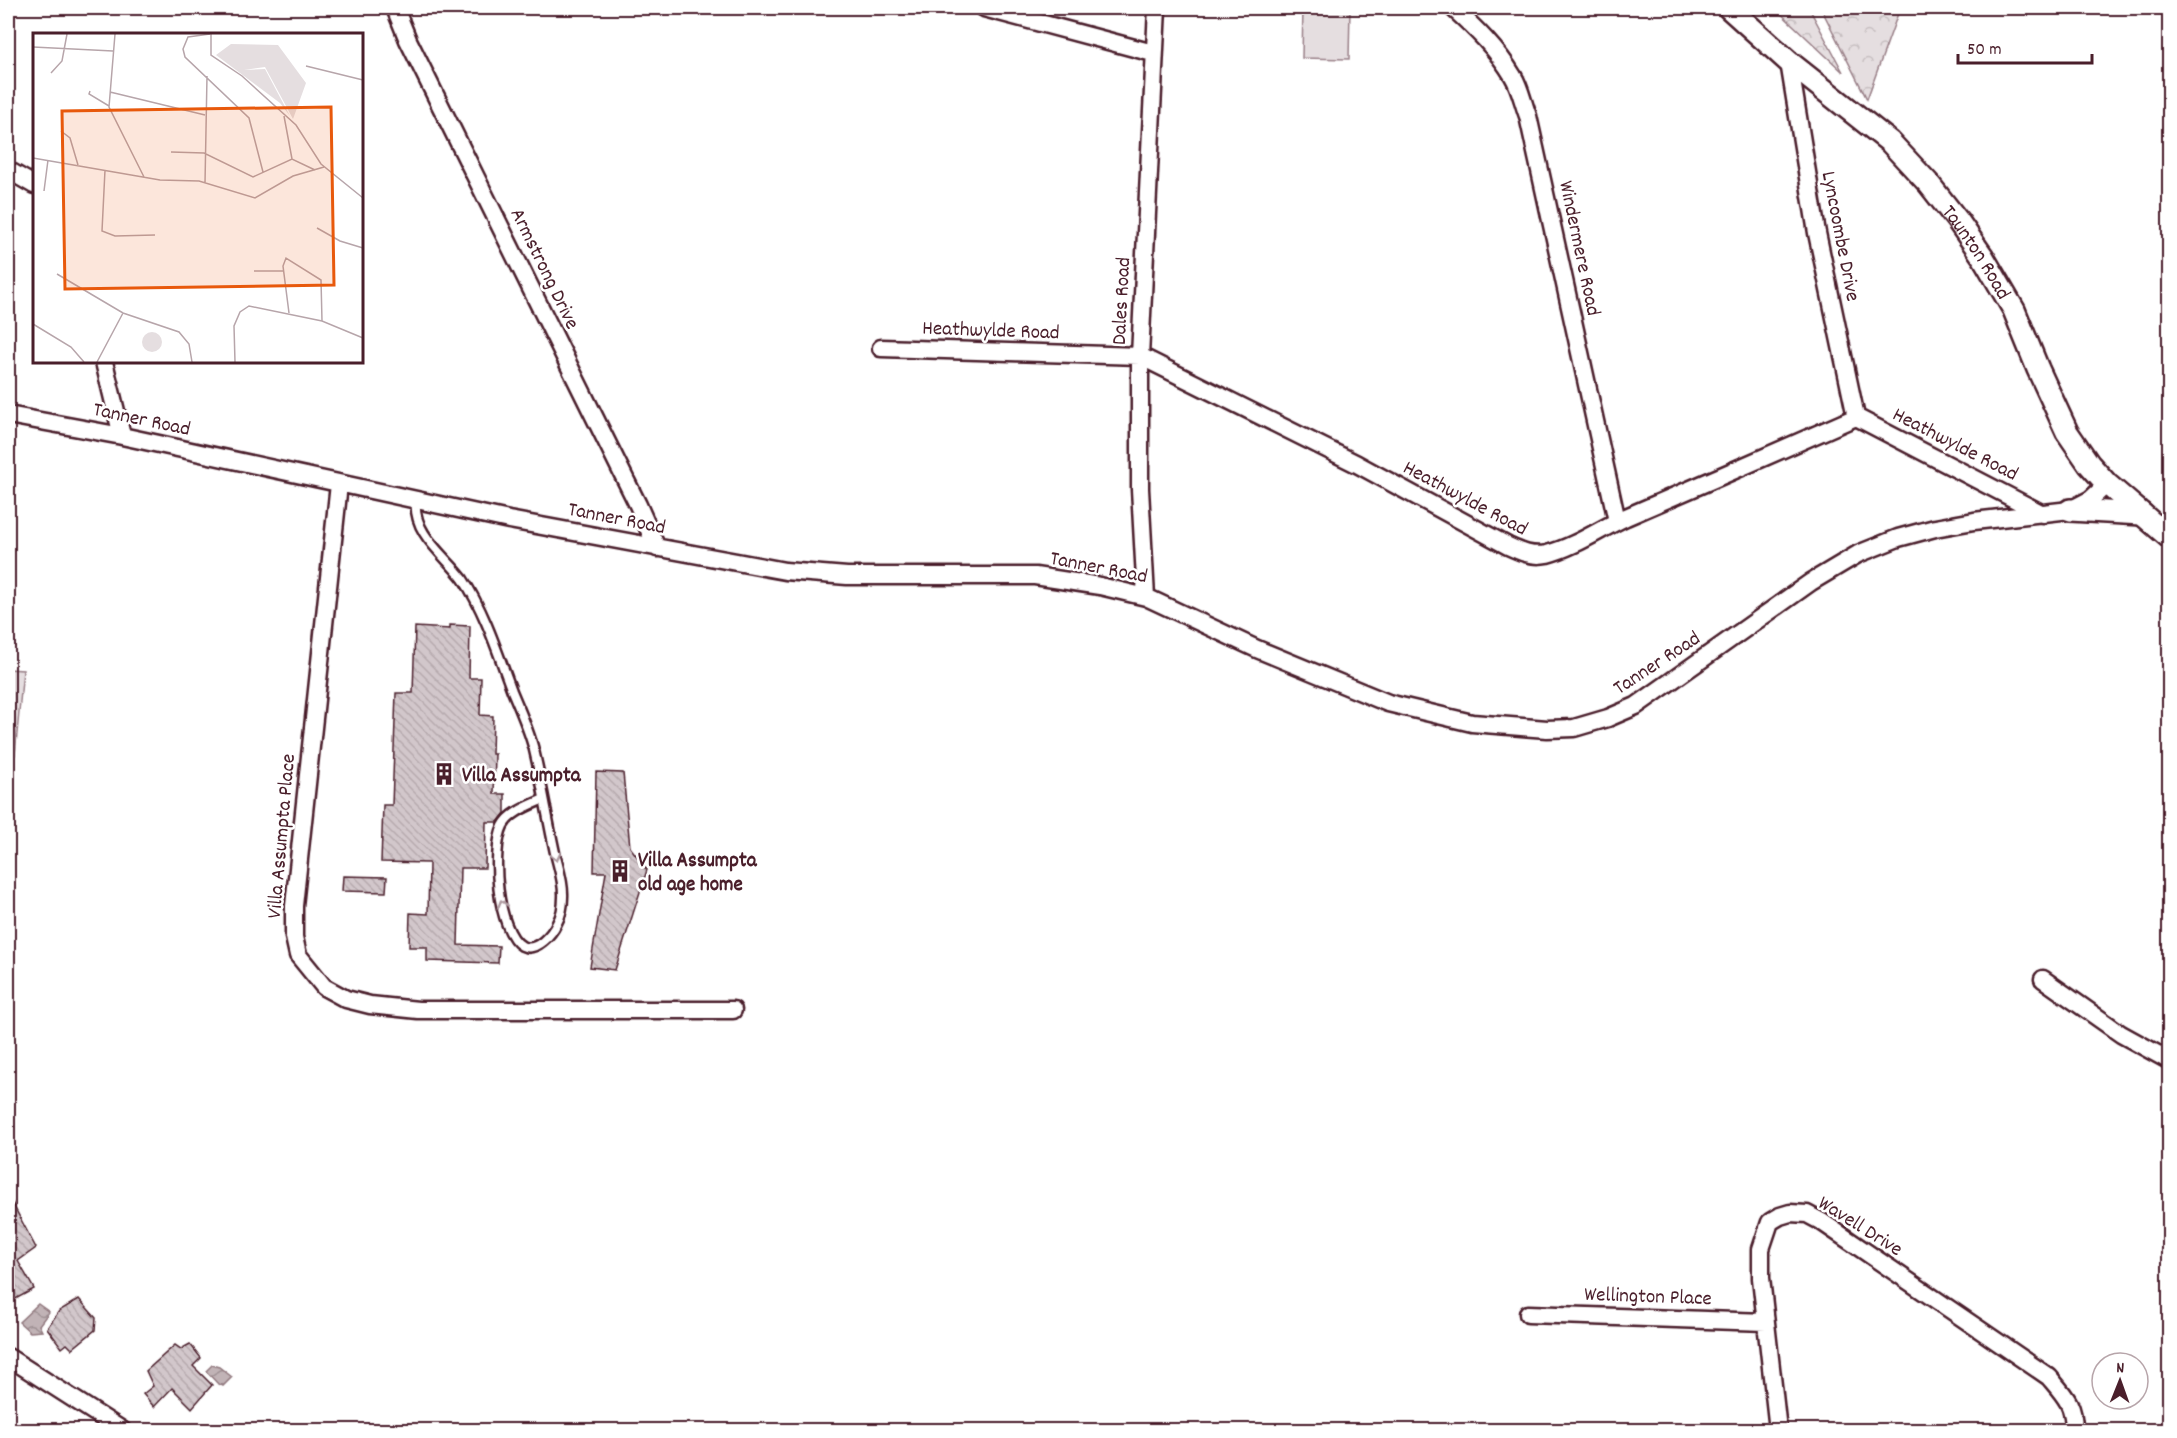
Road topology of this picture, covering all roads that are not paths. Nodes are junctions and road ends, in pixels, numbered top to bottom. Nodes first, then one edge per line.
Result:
1 (395, 8) edge
2 (984, 8) edge
3 (1157, 8) edge
4 (1453, 8) edge
5 (1729, 8) edge
6 (1154, 53) junction
7 (1789, 62) junction
8 (8, 170) edge
9 (33, 184) edge
10 (881, 348) dead end
11 (1140, 356) junction
12 (104, 363) edge
13 (8, 415) edge
14 (1856, 417) junction
15 (122, 436) junction
16 (339, 484) junction
17 (2107, 484) junction
18 (416, 500) junction
19 (2070, 510) junction
20 (2043, 513) junction
21 (2142, 514) junction
22 (1617, 521) junction
23 (2169, 538) edge
24 (657, 548) junction
25 (1146, 597) junction
26 (544, 799) junction
27 (2043, 979) dead end
28 (733, 1010) dead end
29 (2169, 1061) edge
30 (1528, 1314) dead end
31 (1766, 1322) junction
32 (8, 1358) edge
33 (122, 1431) edge
34 (1778, 1431) edge
35 (2074, 1431) edge

1 - 24 street, Armstrong Drive
2 - 6 street
3 - 6 street, Dales Road
4 - 22 street, Windermere Road
5 - 7 street, Taunton Road
6 - 11 street, Dales Road
7 - 14 street, Lyncoombe Drive
7 - 17 street, Taunton Road
8 - 9 street
10 - 11 street, Heathwylde Road
11 - 22 street, Heathwylde Road
11 - 25 street, Dales Road
12 - 15 street
13 - 15 street, Tanner Road
14 - 20 street, Heathwylde Road
14 - 22 street, Heathwylde Road
15 - 16 street, Tanner Road
16 - 18 street, Tanner Road
16 - 28 street, Villa Assumpta Place
17 - 19 street, Tanner Road
17 - 21 street, Taunton Road
18 - 24 street, Tanner Road
18 - 26 lane
19 - 20 street, Tanner Road
19 - 21 street
20 - 25 street, Tanner Road
21 - 23 street, Taunton Road
24 - 25 street, Tanner Road
26 -> 26 lane
27 - 29 street
30 - 31 street, Wellington Place
31 - 34 street, Wavell Drive
31 - 35 street, Wavell Drive
32 - 33 street

